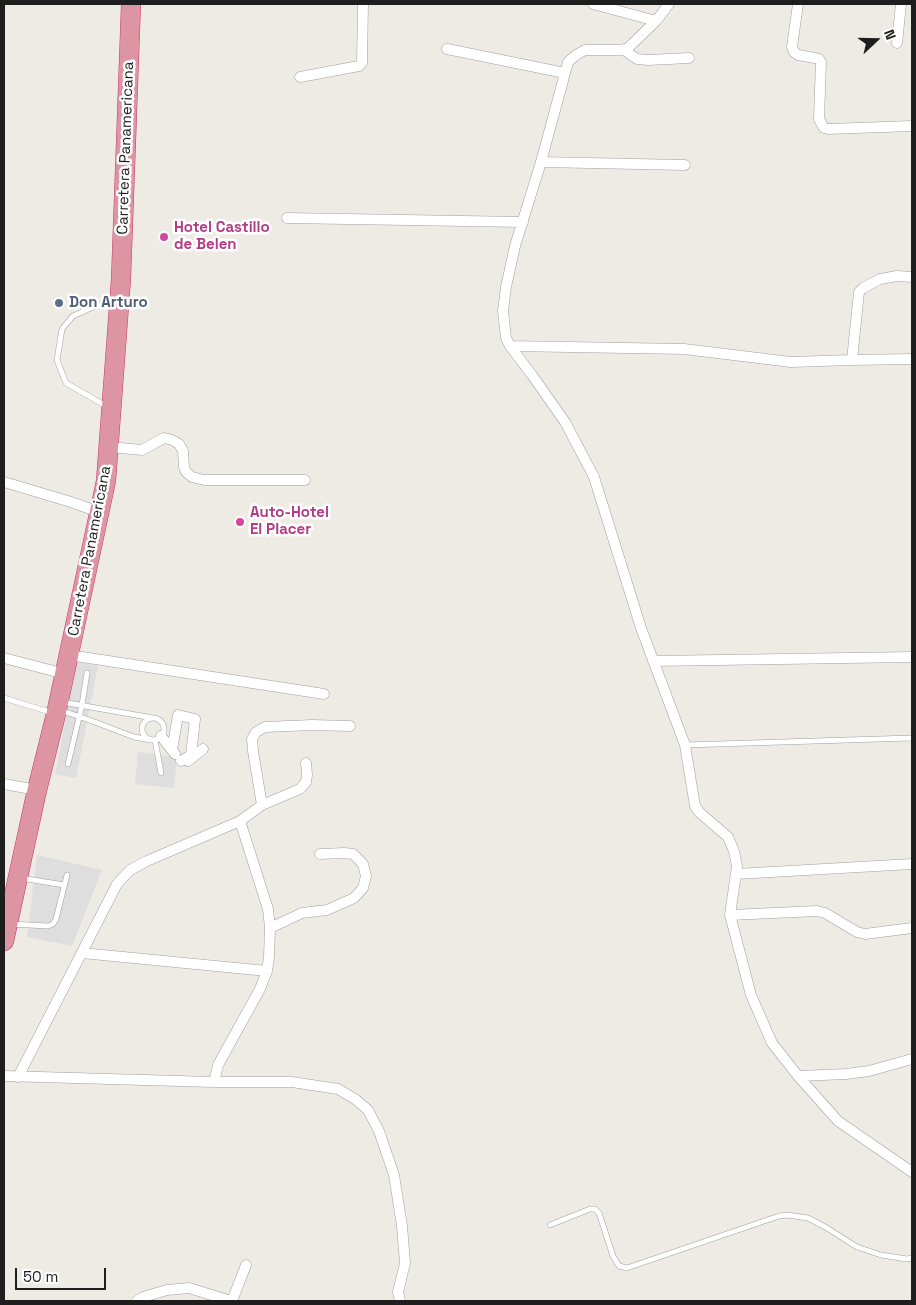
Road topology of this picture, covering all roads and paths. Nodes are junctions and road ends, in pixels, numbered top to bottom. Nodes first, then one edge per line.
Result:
1 (131, 4) edge
2 (363, 4) edge
3 (593, 4) edge
4 (669, 4) edge
5 (798, 4) edge
6 (901, 4) edge
7 (656, 21) junction
8 (897, 43) dead end
9 (447, 49) dead end
10 (624, 50) junction
11 (689, 58) dead end
12 (566, 73) junction
13 (300, 77) dead end
14 (912, 126) edge
15 (541, 162) junction
16 (686, 165) dead end
17 (287, 218) dead end
18 (523, 222) junction
19 (912, 277) edge
20 (120, 297) junction
21 (510, 346) junction
22 (912, 359) edge
23 (852, 360) junction
24 (112, 409) junction
25 (108, 446) junction
26 (305, 480) dead end
27 (4, 482) edge
28 (99, 512) junction
29 (69, 655) junction
30 (912, 657) edge
31 (4, 658) edge
32 (653, 662) junction
33 (87, 673) dead end
34 (65, 674) junction
35 (324, 694) dead end
36 (4, 698) edge
37 (82, 705) junction
38 (57, 708) junction
39 (79, 717) junction
40 (153, 718) junction
41 (350, 726) dead end
42 (912, 738) edge
43 (156, 739) junction
44 (685, 745) junction
45 (203, 749) dead end
46 (172, 750) junction
47 (181, 761) junction
48 (306, 763) dead end
49 (68, 764) dead end
50 (161, 773) dead end
51 (4, 784) edge
52 (37, 790) junction
53 (262, 805) junction
54 (240, 821) junction
55 (320, 854) dead end
56 (912, 864) edge
57 (67, 874) dead end
58 (736, 874) junction
59 (18, 878) junction
60 (64, 885) junction
61 (730, 915) junction
62 (6, 927) edge
63 (270, 928) junction
64 (912, 928) edge
65 (82, 953) junction
66 (267, 971) junction
67 (912, 1059) edge
68 (4, 1076) edge
69 (798, 1076) junction
70 (18, 1077) junction
71 (214, 1082) junction
72 (912, 1172) edge
73 (550, 1225) dead end
74 (912, 1258) edge
75 (246, 1265) dead end
76 (397, 1298) edge
77 (137, 1301) edge
78 (232, 1301) edge

1 - 20 highway, Carretera Panamericana
2 - 13 street
3 - 7 street
4 - 7 street
5 - 14 street
6 - 8 street
7 - 10 street
9 - 12 street
10 - 11 street
10 - 12 street
12 - 15 street
15 - 16 street
15 - 18 street
17 - 18 street
18 - 21 street
19 - 23 street
20 - 24 highway, Carretera Panamericana
20 - 24 lane
21 - 23 street
21 - 32 street
22 - 23 street
24 - 25 highway, Carretera Panamericana
25 - 26 street
25 - 28 highway, Carretera Panamericana
27 - 28 street
28 - 29 highway, Carretera Panamericana
29 - 34 highway, Carretera Panamericana
29 - 35 street
30 - 32 street
31 - 34 street
32 - 44 street
33 - 37 lane
34 - 38 highway, Carretera Panamericana
36 - 38 lane
37 - 38 lane
37 - 39 lane
37 - 40 lane
38 - 39 lane
38 - 52 highway, Carretera Panamericana
39 - 43 lane
39 - 49 lane
40 - 43 lane
40 - 43 lane
41 - 53 street
42 - 44 lane
43 - 46 street
43 - 50 lane
44 - 58 street
45 - 47 street
46 - 47 street
46 - 47 street
48 - 53 street
51 - 52 street
52 - 59 highway, Carretera Panamericana
53 - 54 street
54 - 63 street
54 - 65 street
55 - 63 street
56 - 58 street
57 - 60 lane
58 - 61 street
59 - 60 lane
59 - 62 highway, Carretera Panamericana
60 - 62 lane
61 - 64 street
61 - 69 street
63 - 66 street
65 - 66 street
65 - 70 street
66 - 71 street
67 - 69 street
68 - 70 street
69 - 72 street
70 - 71 street
71 - 76 street
73 - 74 lane
75 - 78 street
77 - 78 street

